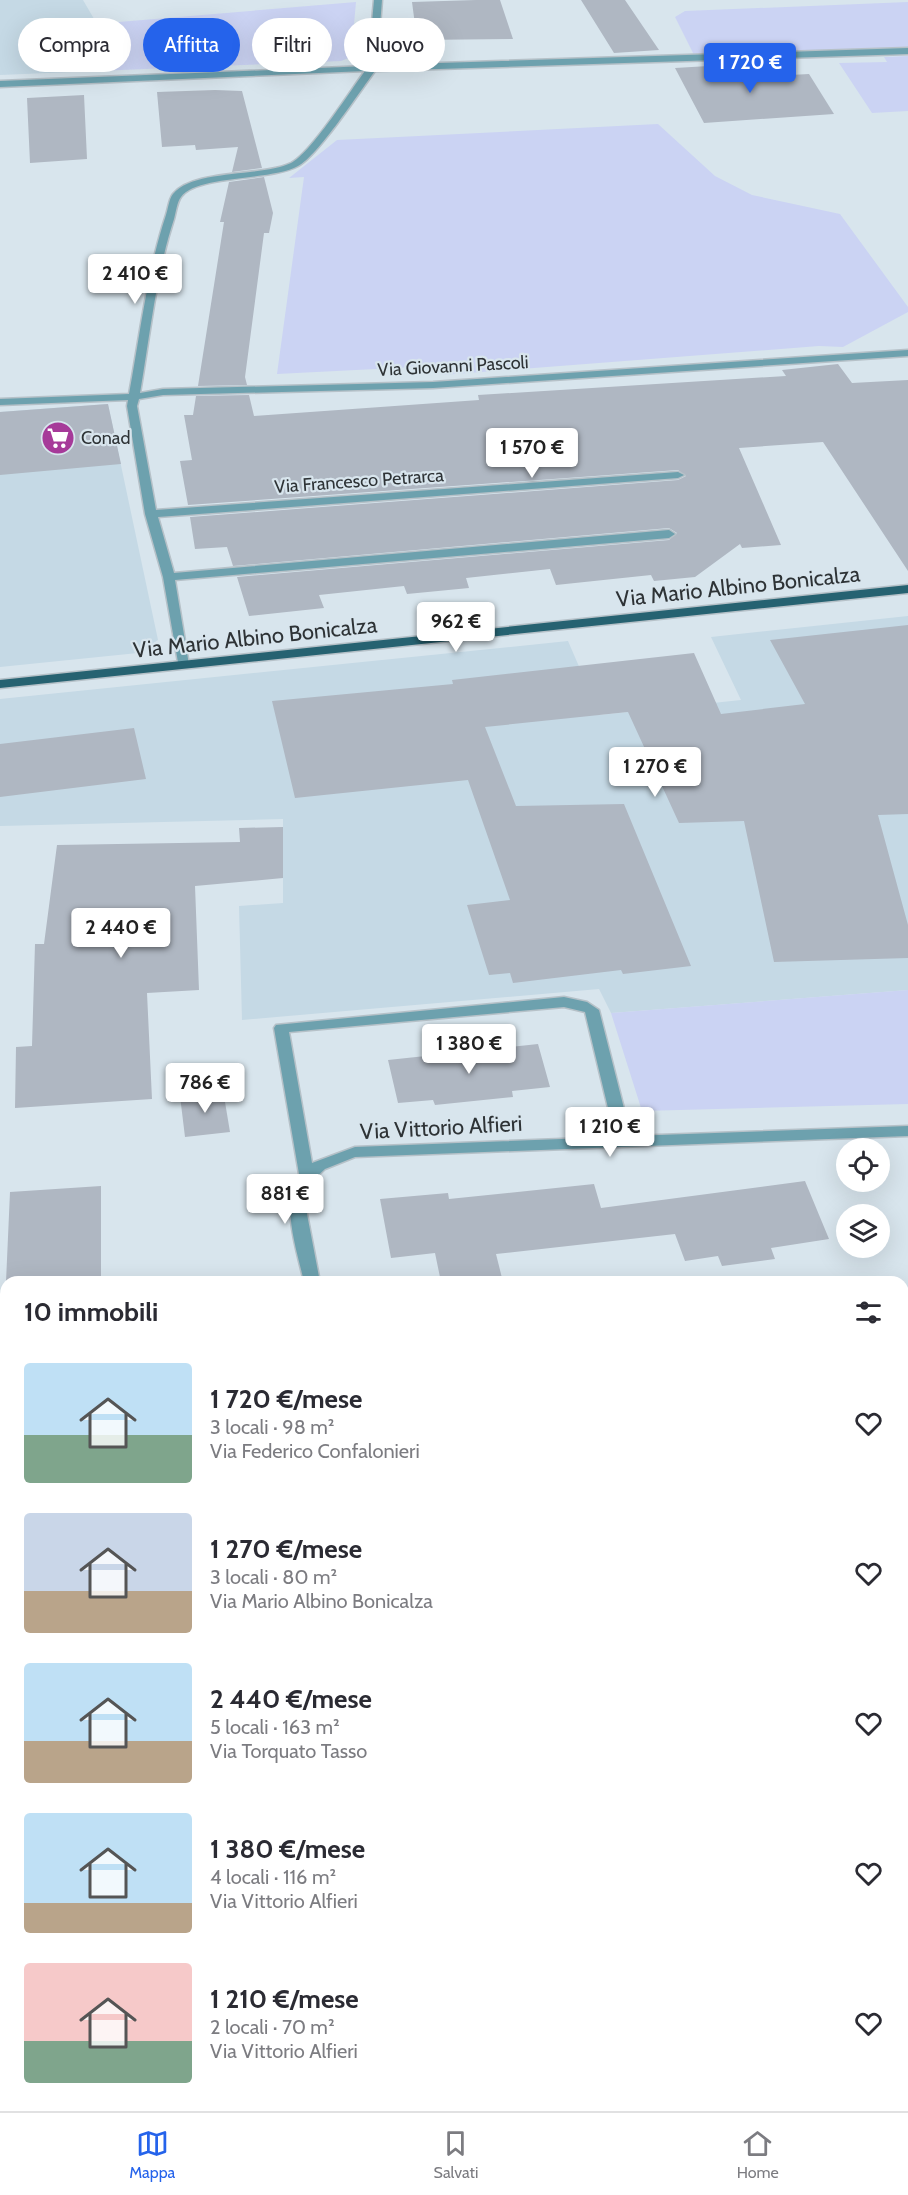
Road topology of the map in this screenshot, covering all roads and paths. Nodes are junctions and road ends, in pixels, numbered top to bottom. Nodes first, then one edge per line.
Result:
1 (378, 0) edge
2 (376, 18) edge
3 (908, 51) edge
4 (445, 66) edge
5 (344, 69) edge
6 (369, 72) edge
7 (0, 84) edge
8 (908, 353) edge
9 (133, 397) junction
10 (0, 402) edge
11 (678, 475) dead end
12 (151, 514) junction
13 (669, 534) dead end
14 (169, 577) junction
15 (908, 589) edge
16 (183, 665) junction
17 (0, 684) edge
18 (908, 1131) edge
19 (624, 1141) junction
20 (307, 1176) junction
21 (311, 1276) edge

1 - 2 street
3 - 4 street
5 - 7 street
6 - 9 street
8 - 9 street, Via Giovanni Pascoli
9 - 10 street, Via Giovanni Pascoli
9 - 12 street
11 - 12 street, Via Francesco Petrarca
12 - 14 street
13 - 14 street
14 - 16 street
15 - 16 main road, Via Mario Albino Bonicalza
16 - 17 main road, Via Mario Albino Bonicalza
18 - 19 street, Via Vittorio Alfieri
19 - 20 street, Via Vittorio Alfieri
19 - 20 street
20 - 21 street

